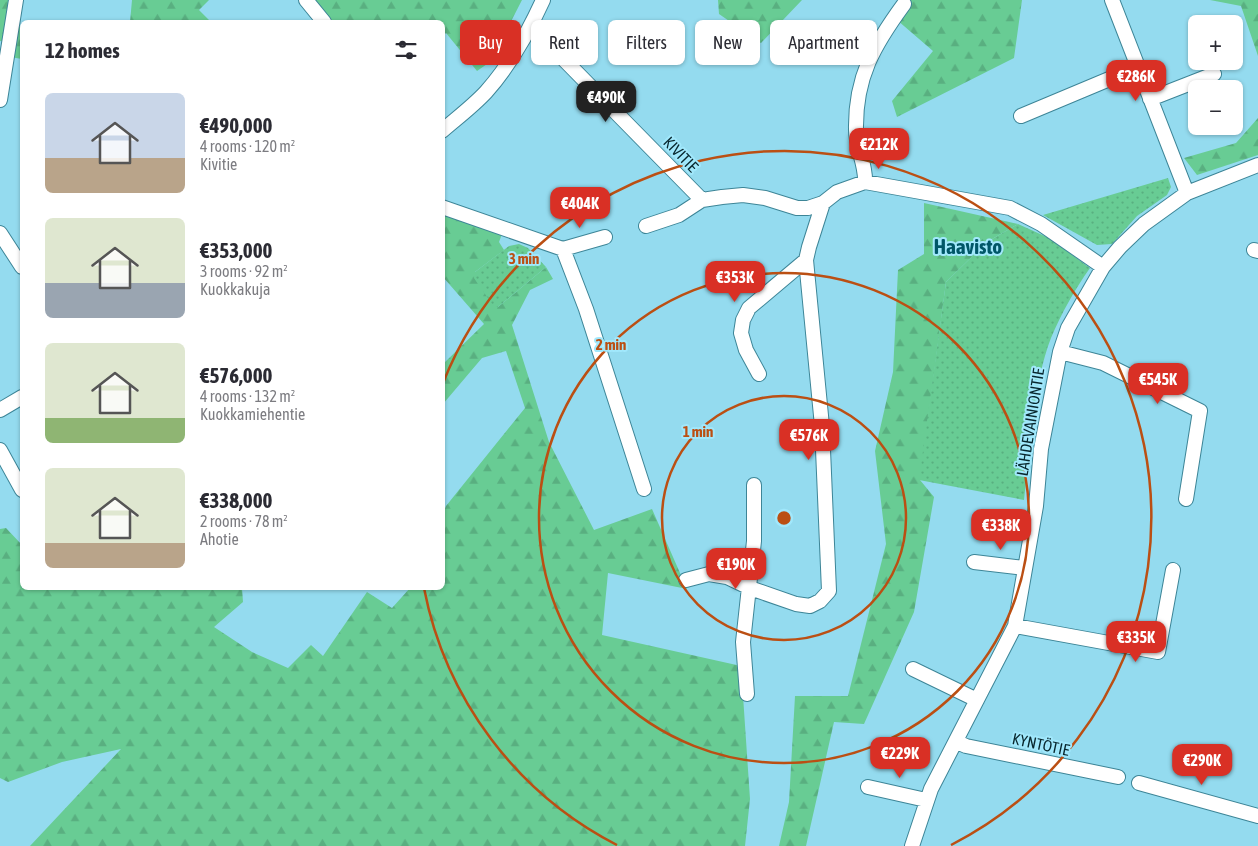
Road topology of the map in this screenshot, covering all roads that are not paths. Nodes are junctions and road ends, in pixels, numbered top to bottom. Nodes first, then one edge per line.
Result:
1 (16, 0) edge
2 (306, 0) edge
3 (543, 0) edge
4 (1112, 0) edge
5 (904, 4) dead end
6 (322, 20) edge
7 (534, 20) edge
8 (531, 26) edge
9 (569, 65) edge
10 (1138, 67) junction
11 (1214, 74) dead end
12 (1150, 99) junction
13 (0, 100) edge
14 (1021, 116) dead end
15 (445, 128) edge
16 (1258, 165) edge
17 (865, 182) junction
18 (1187, 193) junction
19 (702, 200) junction
20 (823, 203) junction
21 (445, 207) edge
22 (646, 226) dead end
23 (0, 233) edge
24 (605, 237) dead end
25 (563, 249) junction
26 (806, 260) junction
27 (20, 264) edge
28 (1104, 267) junction
29 (1060, 352) junction
30 (759, 374) dead end
31 (20, 398) edge
32 (0, 410) edge
33 (0, 450) edge
34 (754, 485) dead end
35 (20, 486) edge
36 (644, 490) dead end
37 (1186, 499) dead end
38 (974, 562) dead end
39 (1024, 568) junction
40 (1173, 570) dead end
41 (686, 580) dead end
42 (750, 588) junction
43 (1015, 626) junction
44 (913, 669) dead end
45 (747, 694) dead end
46 (976, 700) junction
47 (956, 742) junction
48 (1118, 778) dead end
49 (1139, 783) dead end
50 (868, 787) dead end
51 (926, 800) junction
52 (1258, 816) edge
53 (912, 846) edge

1 - 13 street
2 - 6 street
3 - 7 street
4 - 10 street
5 - 17 street
8 - 15 street
9 - 19 street, KIVITIE
10 - 12 street
10 - 14 street
11 - 12 street
12 - 18 street
16 - 18 street, LÄHDEVAINIONTIE
17 - 20 street
17 - 28 street
18 - 28 street, LÄHDEVAINIONTIE
19 - 20 street
19 - 22 street
20 - 26 street
21 - 25 street
23 - 27 street
24 - 25 street
25 - 36 street
26 - 30 street
26 - 42 street
28 - 29 street, LÄHDEVAINIONTIE
29 - 37 street
29 - 39 street, LÄHDEVAINIONTIE
31 - 32 street
33 - 35 street
34 - 42 street
38 - 39 street
39 - 43 street, LÄHDEVAINIONTIE
40 - 43 street
41 - 42 street
42 - 45 street
43 - 46 street, LÄHDEVAINIONTIE
44 - 46 street
46 - 47 street, LÄHDEVAINIONTIE
47 - 48 street, KYNTÖTIE
47 - 51 street, LÄHDEVAINIONTIE
49 - 52 street
50 - 51 street
51 - 53 street, LÄHDEVAINIONTIE

